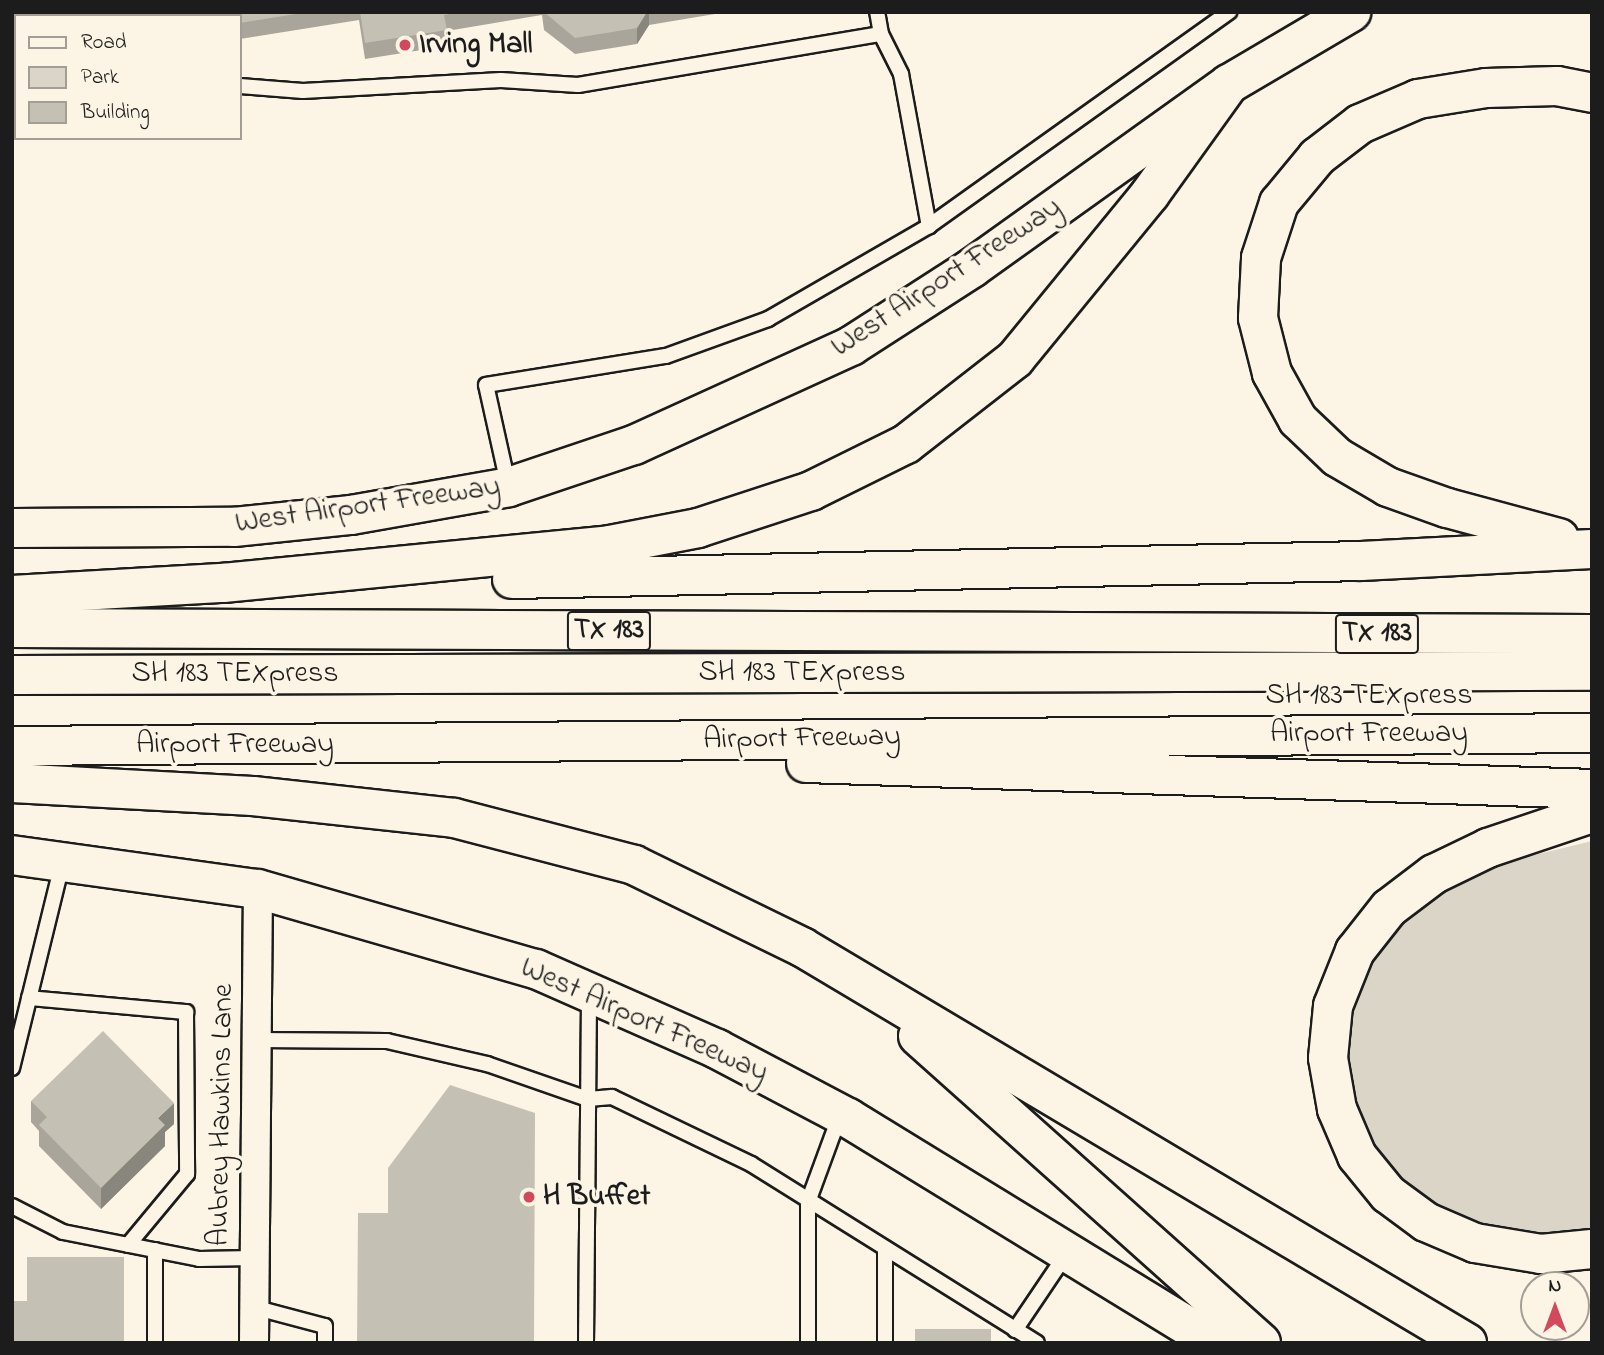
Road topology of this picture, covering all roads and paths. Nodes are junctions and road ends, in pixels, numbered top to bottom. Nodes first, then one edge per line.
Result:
1 (877, 12) edge
2 (1229, 12) edge
3 (1350, 12) edge
4 (881, 34) junction
5 (1228, 84) junction
6 (242, 86) edge
7 (1592, 93) edge
8 (929, 226) junction
9 (509, 486) junction
10 (12, 528) edge
11 (1592, 543) edge
12 (1592, 549) edge
13 (223, 583) junction
14 (12, 595) edge
15 (12, 628) edge
16 (1592, 628) edge
17 (1549, 634) junction
18 (1592, 634) edge
19 (1592, 671) edge
20 (12, 675) edge
21 (1592, 695) edge
22 (12, 698) edge
23 (1592, 733) edge
24 (648, 741) junction
25 (12, 746) edge
26 (12, 783) edge
27 (1592, 789) edge
28 (1592, 813) edge
29 (12, 855) edge
30 (63, 859) junction
31 (258, 889) junction
32 (802, 947) junction
33 (589, 992) junction
34 (29, 998) junction
35 (257, 1040) junction
36 (12, 1068) edge
37 (588, 1099) junction
38 (841, 1114) junction
39 (808, 1202) junction
40 (12, 1206) edge
41 (128, 1245) junction
42 (1592, 1249) edge
43 (155, 1250) junction
44 (885, 1251) junction
45 (1067, 1253) junction
46 (253, 1258) junction
47 (253, 1307) junction
48 (1015, 1330) junction
49 (155, 1343) edge
50 (254, 1343) edge
51 (325, 1343) edge
52 (586, 1343) edge
53 (808, 1343) edge
54 (885, 1343) edge
55 (1037, 1343) edge
56 (1215, 1343) edge
57 (1261, 1343) edge
58 (1467, 1343) edge

1 - 4 lane
2 - 8 lane
3 - 5 main road, West Airport Freeway
4 - 6 lane
4 - 8 lane
5 - 9 main road, West Airport Freeway
5 - 13 main road
7 - 11 main road
8 - 9 lane
9 - 10 main road, West Airport Freeway
12 - 13 main road
13 - 14 main road
15 - 17 main road, TX 183
16 - 17 main road
17 - 18 main road, TX 183
19 - 20 main road, SH 183 TEXpress
21 - 22 main road, SH 183 TEXpress
23 - 24 main road, Airport Freeway
24 - 25 main road, Airport Freeway
24 - 27 main road
26 - 32 main road
28 - 42 main road
29 - 30 main road, West Airport Freeway
30 - 31 main road, West Airport Freeway
30 - 34 lane
31 - 33 main road, West Airport Freeway
31 - 35 street, Aubrey Hawkins Lane
32 - 57 main road
32 - 58 main road
33 - 37 lane
33 - 38 main road, West Airport Freeway
34 - 36 lane
34 - 41 lane
35 - 37 lane
35 - 46 street, Aubrey Hawkins Lane
37 - 39 lane
37 - 52 lane
38 - 39 lane
38 - 45 main road, West Airport Freeway
39 - 44 lane
39 - 53 lane
40 - 41 lane
41 - 43 lane
43 - 46 lane
43 - 49 lane
44 - 48 lane
44 - 54 lane
45 - 48 lane
45 - 56 main road, West Airport Freeway
46 - 47 street, Aubrey Hawkins Lane
47 - 50 street, Aubrey Hawkins Lane
47 - 51 lane
48 - 55 lane

